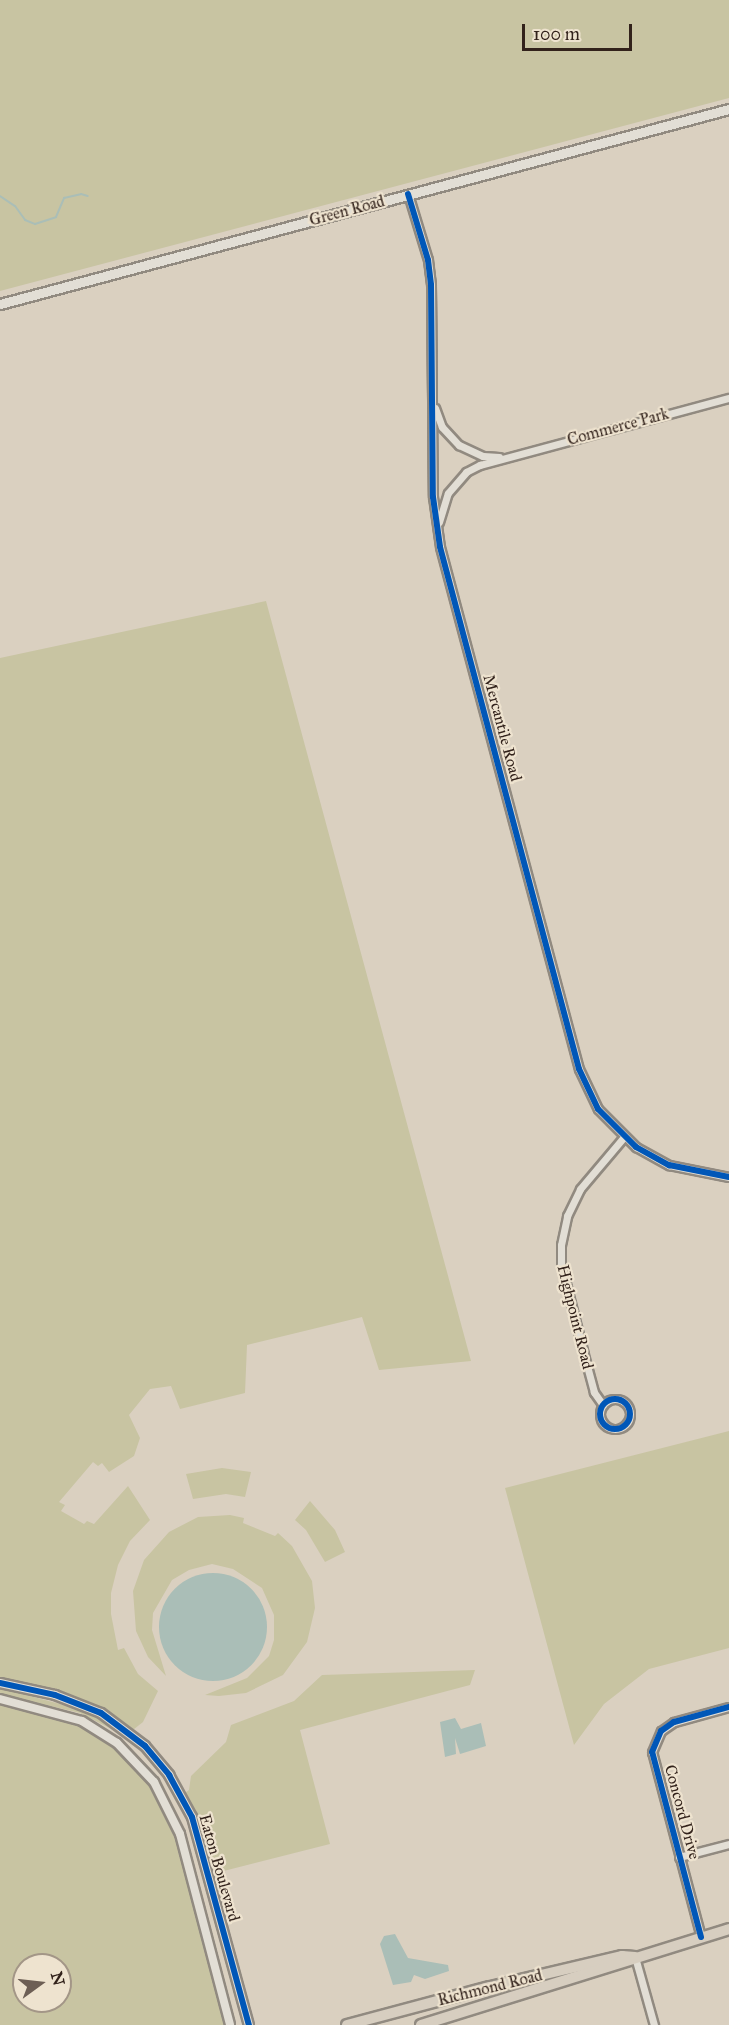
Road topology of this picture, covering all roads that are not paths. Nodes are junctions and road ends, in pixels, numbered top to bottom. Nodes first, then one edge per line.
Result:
1 (729, 109) edge
2 (408, 194) junction
3 (0, 304) edge
4 (729, 398) edge
5 (432, 400) junction
6 (508, 456) junction
7 (438, 533) junction
8 (624, 1137) junction
9 (729, 1177) edge
10 (603, 1405) junction
11 (0, 1683) edge
12 (0, 1699) edge
13 (729, 1707) edge
14 (729, 1844) edge
15 (680, 1857) junction
16 (729, 1929) edge
17 (701, 1936) junction
18 (635, 1957) junction
19 (352, 2024) edge
20 (230, 2025) edge
21 (249, 2025) edge
22 (422, 2025) edge
23 (654, 2025) edge

1 - 2 main road, Green Road
2 - 3 main road, Green Road
2 - 5 street, Mercantile Road
4 - 6 street, Commerce Park
5 - 6 street, Commerce Park
5 - 7 street, Mercantile Road
6 - 7 street, Commerce Park
7 - 8 street, Mercantile Road
8 - 9 street, Mercantile Road
8 - 10 street, Highpoint Road
10 - 10 street, Highpoint Road
11 - 21 street, Eaton Boulevard
12 - 20 street, Eaton Boulevard
13 - 15 street, Concord Drive
14 - 15 street
15 - 17 street, Concord Drive
16 - 17 main road, Richmond Road
17 - 18 main road, Richmond Road
18 - 19 main road, Richmond Road
18 - 22 main road, Richmond Road
18 - 23 street

